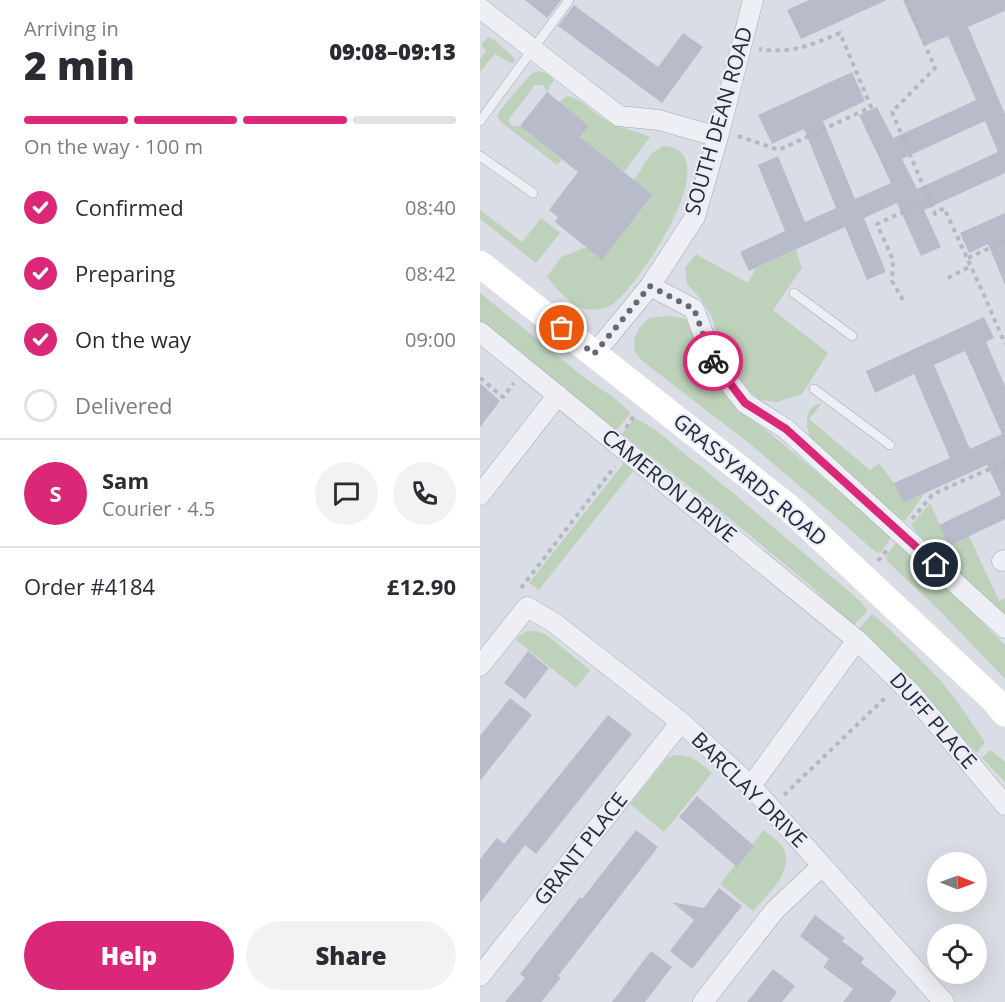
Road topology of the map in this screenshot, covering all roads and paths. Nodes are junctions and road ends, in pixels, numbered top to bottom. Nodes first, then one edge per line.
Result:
1 (569, 0) edge
2 (753, 0) edge
3 (906, 0) edge
4 (480, 8) edge
5 (742, 46) junction
6 (533, 50) junction
7 (480, 121) edge
8 (719, 133) junction
9 (480, 156) edge
10 (532, 193) dead end
11 (929, 200) junction
12 (1005, 241) edge
13 (968, 258) junction
14 (480, 264) edge
15 (971, 266) junction
16 (948, 278) dead end
17 (650, 286) junction
18 (794, 293) dead end
19 (903, 300) dead end
20 (480, 332) edge
21 (852, 336) dead end
22 (1005, 344) edge
23 (594, 354) junction
24 (525, 369) junction
25 (480, 378) edge
26 (814, 389) dead end
27 (558, 396) junction
28 (648, 396) junction
29 (890, 446) dead end
30 (621, 447) junction
31 (1005, 462) edge
32 (480, 495) edge
33 (901, 533) junction
34 (864, 578) junction
35 (527, 607) junction
36 (1005, 628) edge
37 (858, 640) junction
38 (480, 666) edge
39 (901, 683) junction
40 (1005, 713) edge
41 (681, 722) junction
42 (751, 786) junction
43 (1005, 805) edge
44 (770, 808) junction
45 (822, 866) junction
46 (480, 976) edge
47 (703, 1002) edge
48 (944, 1002) edge

1 - 6 lane
2 - 5 street, SOUTH DEAN ROAD
3 - 11 path
4 - 6 street
5 - 8 street, SOUTH DEAN ROAD
5 - 8 path
6 - 7 lane
6 - 8 street
8 - 17 street, SOUTH DEAN ROAD
9 - 10 lane
11 - 13 path
11 - 19 path
12 - 13 path
13 - 15 path
14 - 23 main road, GRASSYARDS ROAD
15 - 16 path
15 - 22 path
17 - 23 street, SOUTH DEAN ROAD
17 - 33 street
18 - 21 lane
20 - 24 street, CAMERON DRIVE
23 - 28 main road, GRASSYARDS ROAD
24 - 25 path
24 - 27 street, CAMERON DRIVE
26 - 29 lane
27 - 30 street, CAMERON DRIVE
27 - 32 street
28 - 30 path
28 - 34 main road, GRASSYARDS ROAD
30 - 35 path
30 - 37 street, CAMERON DRIVE
31 - 33 path
33 - 34 path
33 - 36 street
34 - 40 main road, GRASSYARDS ROAD
35 - 38 street
35 - 41 street, BARCLAY DRIVE
37 - 39 street, DUFF PLACE
37 - 42 street
39 - 43 street, DUFF PLACE
39 - 44 path
41 - 42 street, BARCLAY DRIVE
41 - 46 street, GRANT PLACE
42 - 44 street, BARCLAY DRIVE
44 - 45 street, BARCLAY DRIVE
45 - 47 street
45 - 48 street, BARCLAY DRIVE

